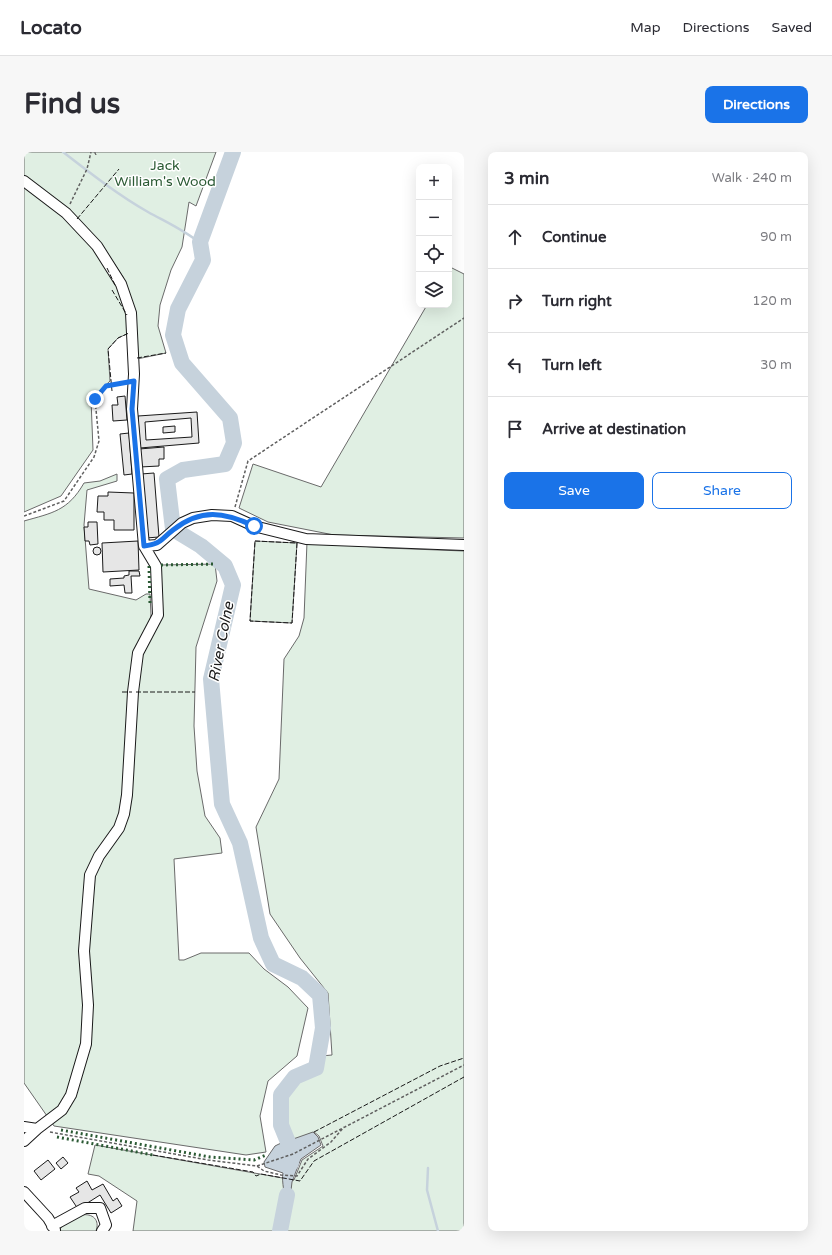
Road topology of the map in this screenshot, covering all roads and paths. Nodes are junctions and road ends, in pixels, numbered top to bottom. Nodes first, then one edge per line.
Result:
1 (91, 152) edge
2 (24, 181) edge
3 (66, 213) junction
4 (464, 318) edge
5 (134, 381) junction
6 (24, 516) edge
7 (232, 516) junction
8 (464, 545) edge
9 (144, 546) junction
10 (464, 1065) edge
11 (24, 1127) edge
12 (344, 1127) junction
13 (37, 1129) junction
14 (24, 1141) edge
15 (257, 1166) junction
16 (24, 1192) edge
17 (54, 1228) edge
18 (102, 1231) edge

1 - 3 path
2 - 3 lane
3 - 5 lane
4 - 7 path
5 - 6 path
5 - 9 lane
7 - 8 lane
7 - 9 lane
9 - 13 lane
10 - 12 path
11 - 13 lane
12 - 15 path
12 - 15 path
13 - 14 lane
13 - 15 path
16 - 17 lane
17 - 18 lane

